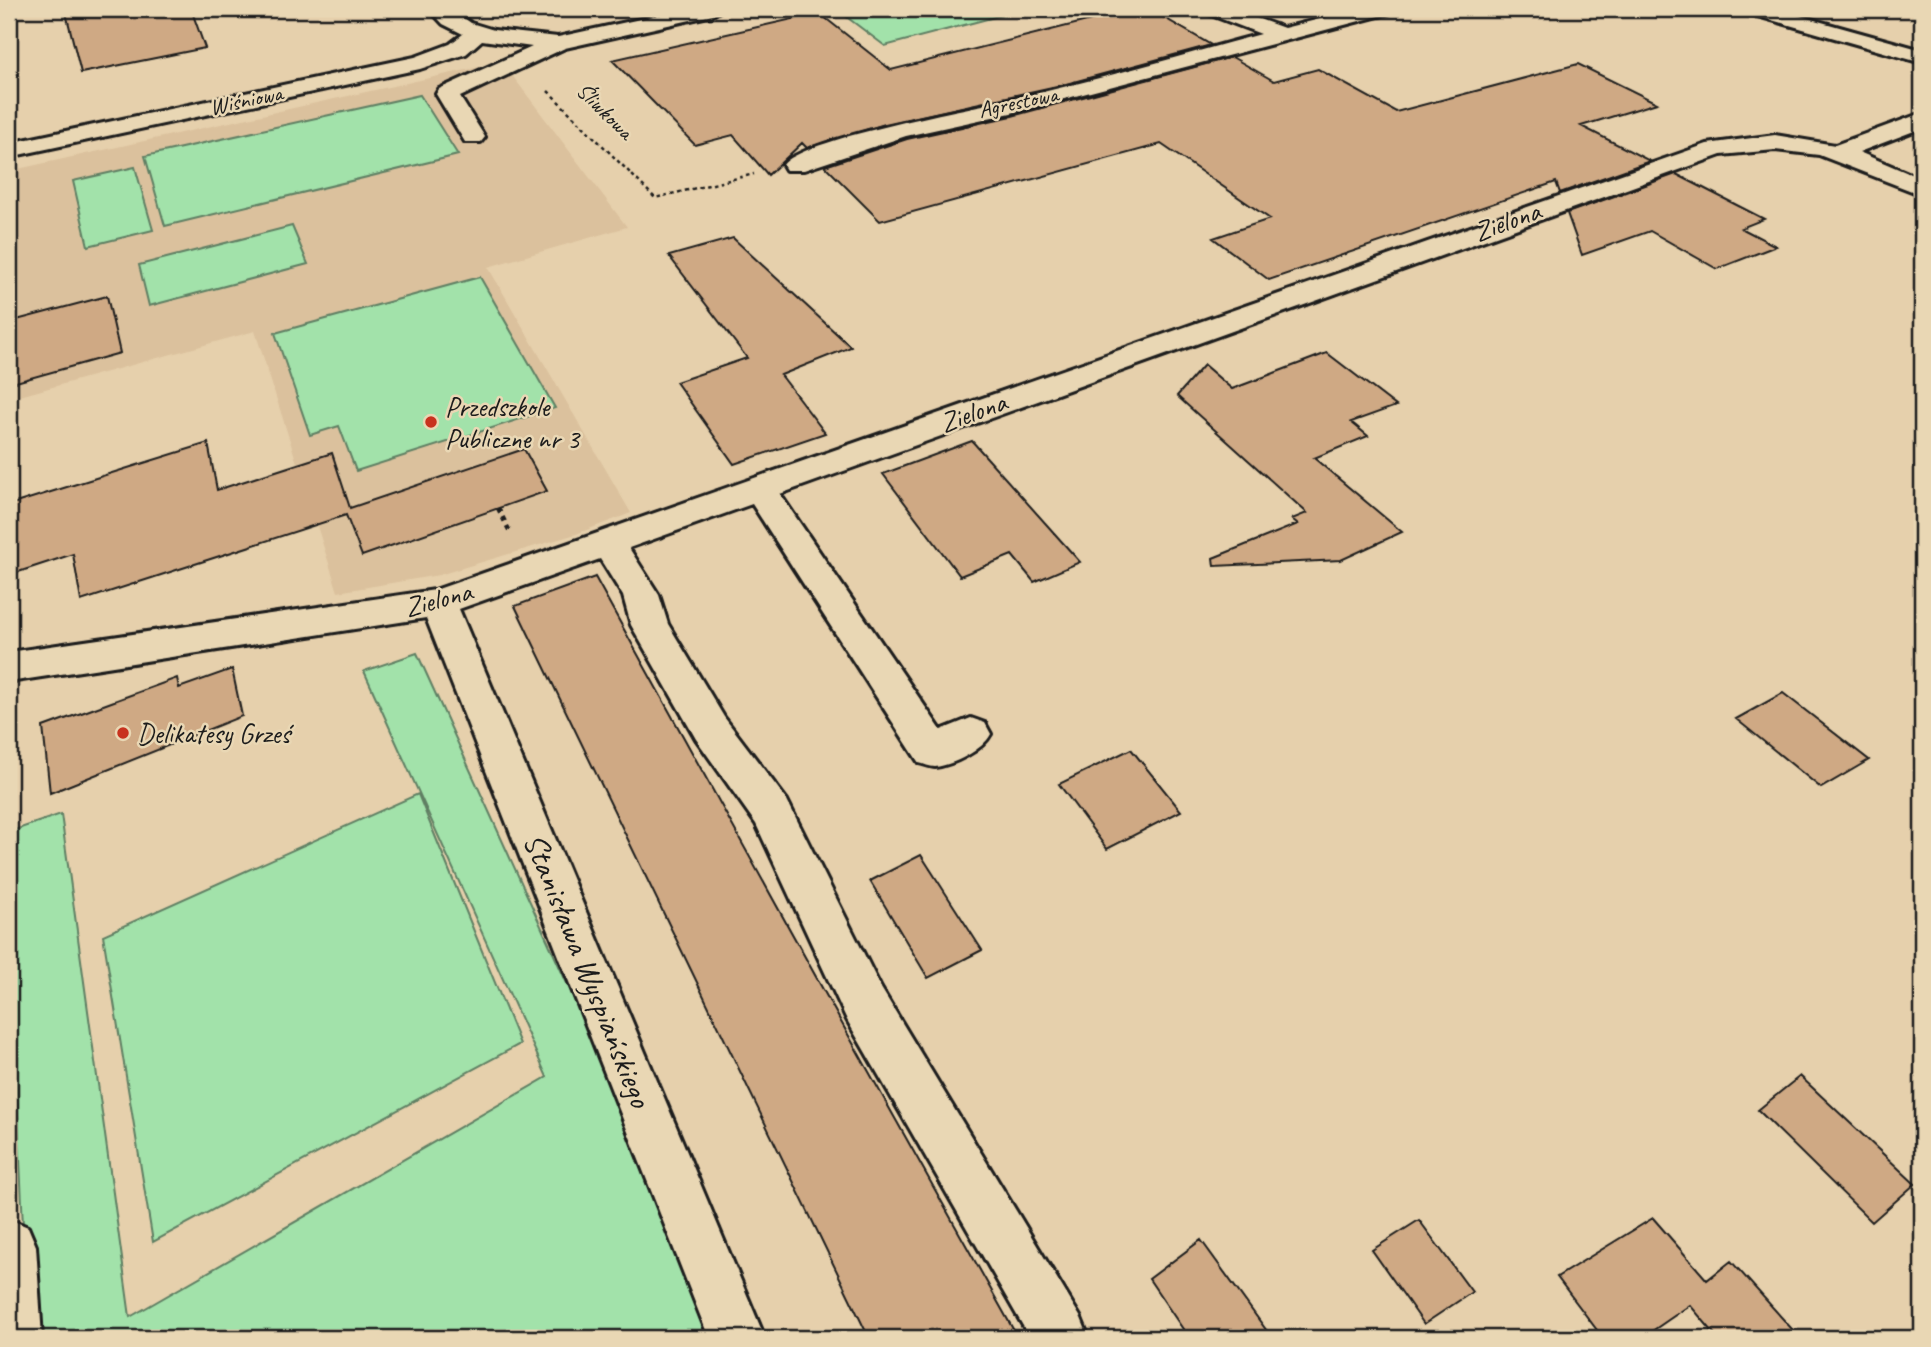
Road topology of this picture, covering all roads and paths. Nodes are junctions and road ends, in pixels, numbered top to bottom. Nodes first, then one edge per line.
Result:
1 (439, 9) edge
2 (713, 9) edge
3 (1213, 9) edge
4 (1382, 9) edge
5 (1754, 9) edge
6 (476, 34) junction
7 (1280, 34) junction
8 (558, 43) junction
9 (1922, 57) edge
10 (516, 62) junction
11 (1922, 120) edge
12 (473, 137) dead end
13 (9, 150) edge
14 (1840, 151) junction
15 (795, 164) joint
16 (1922, 188) edge
17 (759, 489) junction
18 (608, 543) junction
19 (438, 603) junction
20 (9, 667) edge
21 (971, 734) dead end
22 (9, 1246) edge
23 (14, 1338) edge
24 (737, 1338) edge
25 (1061, 1338) edge

1 - 6 street
2 - 8 street
3 - 7 street
4 - 7 street, Agrestowa
5 - 9 street
6 - 8 street
6 - 13 street, Wiśniowa
7 - 15 street, Agrestowa
8 - 10 street
10 - 12 street
10 - 15 path, Śliwkowa
11 - 14 street
14 - 16 street, Zielona
14 - 17 street, Zielona
17 - 18 street, Zielona
17 - 21 street
18 - 19 street, Zielona
18 - 25 street
19 - 20 street, Zielona
19 - 24 street, Stanisława Wyspiańskiego
22 - 23 street

